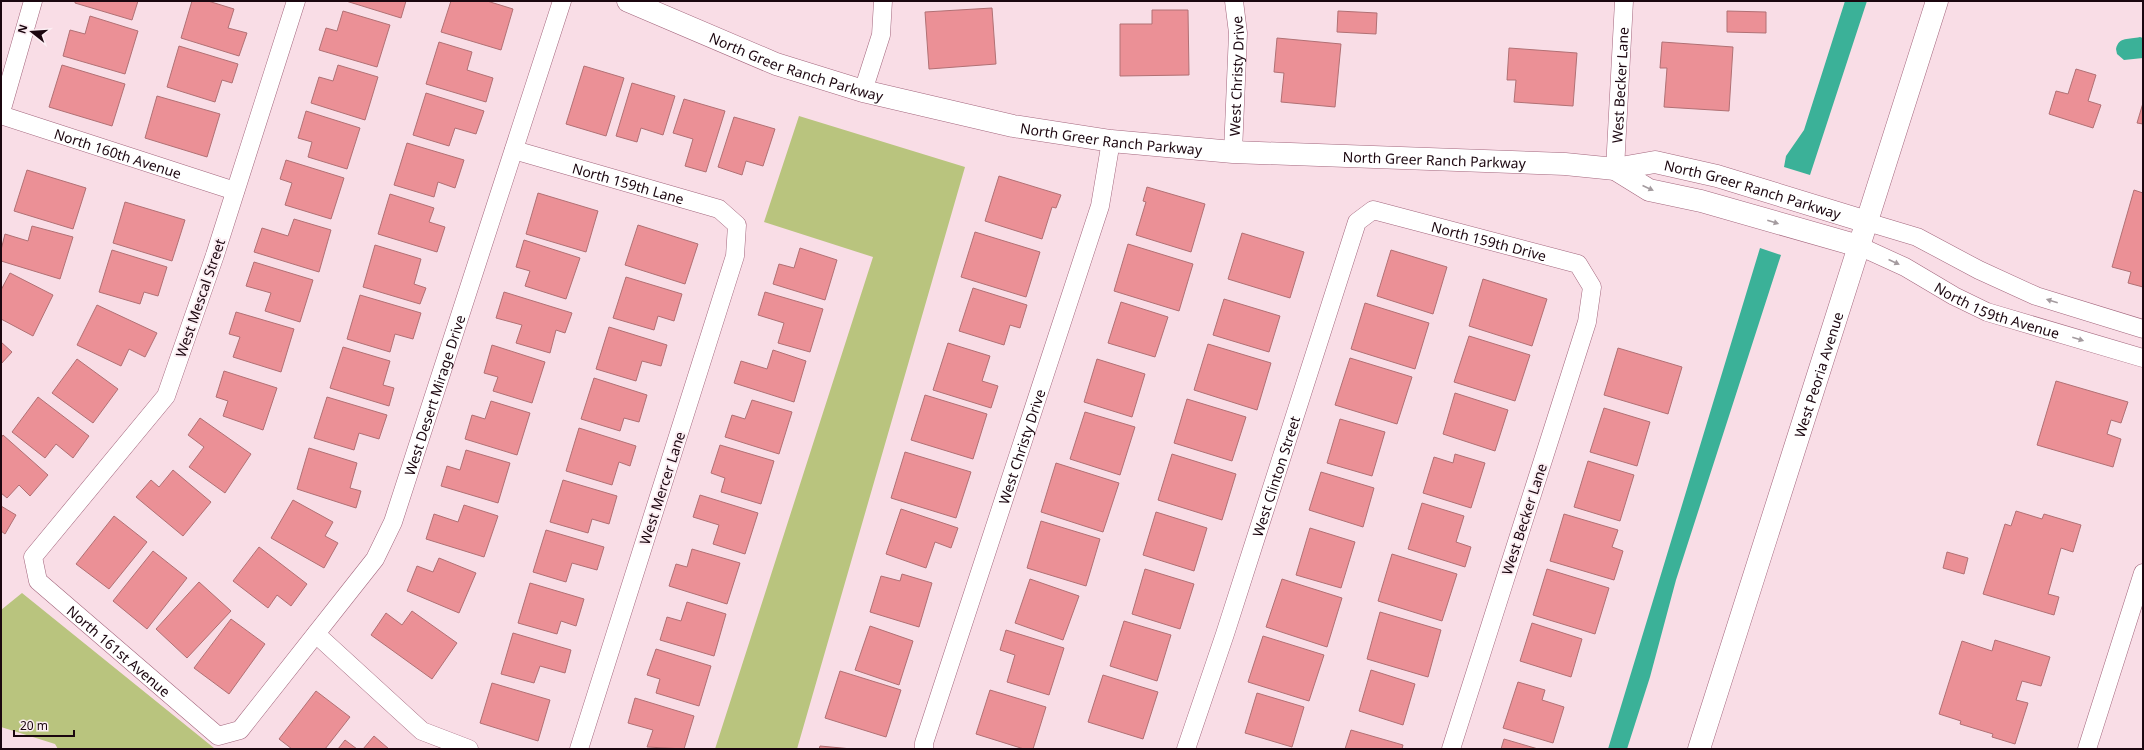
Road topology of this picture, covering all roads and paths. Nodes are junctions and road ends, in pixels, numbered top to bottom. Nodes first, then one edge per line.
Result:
1 (32, 1) edge
2 (296, 1) edge
3 (562, 1) edge
4 (628, 1) edge
5 (883, 1) edge
6 (1234, 1) edge
7 (1624, 1) edge
8 (1937, 1) edge
9 (863, 91) junction
10 (1, 112) edge
11 (1, 115) edge
12 (1110, 141) junction
13 (514, 150) junction
14 (1233, 152) junction
15 (1615, 169) junction
16 (235, 191) junction
17 (1373, 210) joint
18 (1867, 222) junction
19 (737, 225) joint
20 (1859, 246) junction
21 (1592, 288) joint
22 (2143, 329) edge
23 (2143, 358) edge
24 (33, 557) joint
25 (2143, 573) edge
26 (316, 634) junction
27 (218, 736) joint
28 (469, 749) edge
29 (579, 749) edge
30 (924, 749) edge
31 (1186, 749) edge
32 (1451, 749) edge
33 (1699, 749) edge
34 (2087, 749) edge

1 - 10 street
2 - 16 street, West Mescal Street
3 - 13 street, West Desert Mirage Drive
4 - 9 street, North Greer Ranch Parkway
5 - 9 street
6 - 14 street, West Christy Drive
7 - 15 street, West Becker Lane
8 - 18 street, West Peoria Avenue
9 - 12 street, North Greer Ranch Parkway
11 - 16 street, North 160th Avenue
12 - 14 street, North Greer Ranch Parkway
12 - 30 street, West Christy Drive
13 - 19 street, North 159th Lane
13 - 26 street, West Desert Mirage Drive
14 - 15 street, North Greer Ranch Parkway
15 - 18 street, North Greer Ranch Parkway
15 -> 20 street, North Greer Ranch Parkway
16 - 24 street, West Mescal Street
17 - 21 street, North 159th Drive
17 - 31 street, West Clinton Street
18 - 20 street, West Peoria Avenue
22 -> 18 street, North 159th Avenue
19 - 29 street, West Mercer Lane
20 -> 23 street, North 159th Avenue
20 - 33 street, West Peoria Avenue
21 - 32 street, West Becker Lane
24 - 27 street, North 161st Avenue
25 - 34 street
26 - 27 street, West Desert Mirage Drive
26 - 28 street

